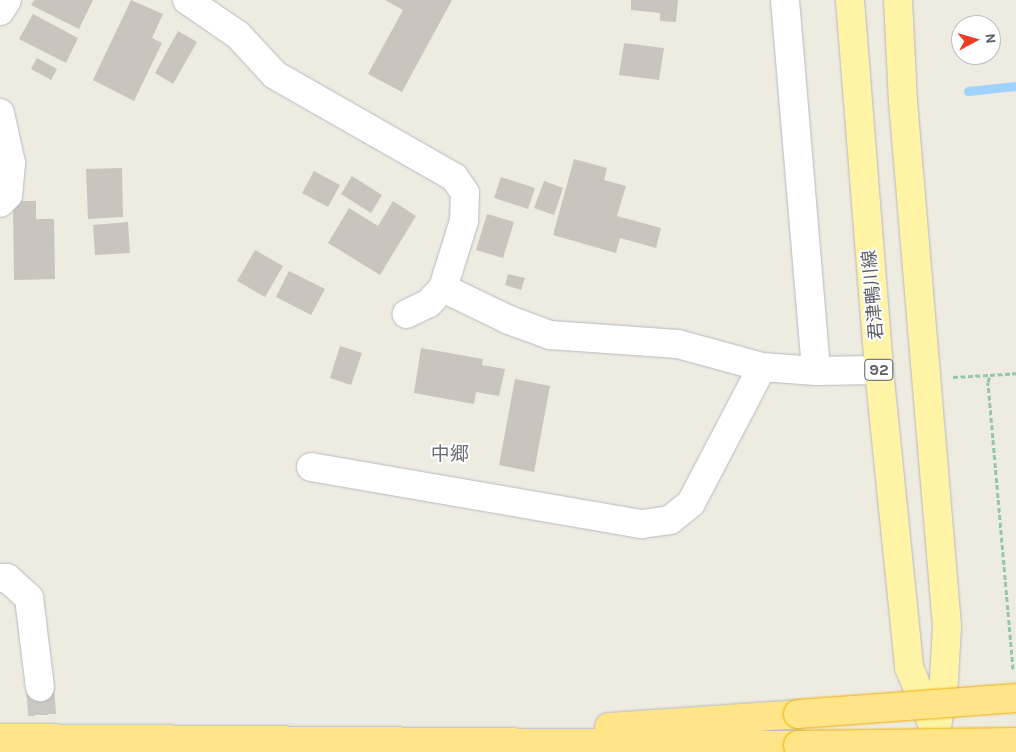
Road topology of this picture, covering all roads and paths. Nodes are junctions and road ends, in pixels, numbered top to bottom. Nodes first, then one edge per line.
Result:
1 (7, 0) edge
2 (187, 0) edge
3 (785, 0) edge
4 (850, 0) edge
5 (898, 0) edge
6 (0, 11) edge
7 (0, 113) edge
8 (0, 203) edge
9 (444, 288) junction
10 (406, 314) dead end
11 (762, 367) junction
12 (879, 370) junction
13 (816, 371) junction
14 (1016, 373) edge
15 (990, 375) junction
16 (926, 380) junction
17 (310, 467) dead end
18 (0, 578) edge
19 (40, 687) tunnel mouth
20 (1015, 687) edge
21 (0, 738) edge
22 (398, 741) junction
23 (1016, 742) edge
24 (937, 743) edge

1 - 6 street
2 - 9 street
3 - 13 street
4 - 12 main road, 君津鴨川線 / 92
5 - 16 main road, 君津鴨川線 / 92
7 - 8 street
9 - 10 street
9 - 11 street
11 - 13 street
11 - 17 street
12 - 13 street
12 - 24 main road, 君津鴨川線 / 92
14 - 15 path
15 - 16 path
15 - 20 path
16 - 24 main road, 君津鴨川線 / 92
18 - 19 street
20 - 22 highway, bridge
21 - 22 highway
22 - 23 highway, bridge

